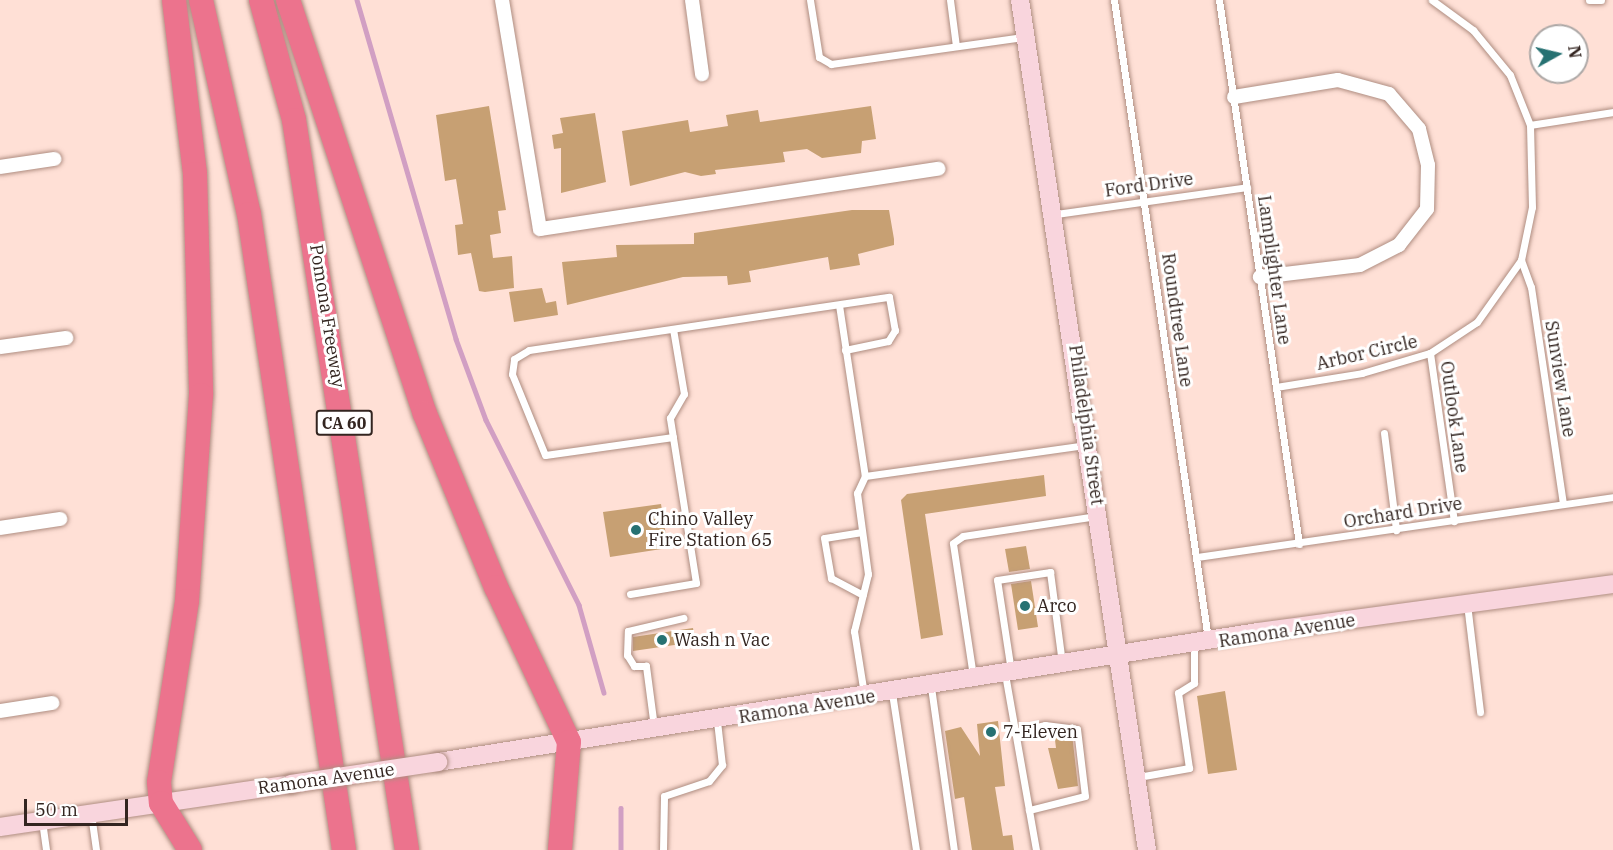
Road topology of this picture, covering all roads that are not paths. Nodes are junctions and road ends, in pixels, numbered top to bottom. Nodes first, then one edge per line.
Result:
1 (174, 0) edge
2 (201, 0) edge
3 (261, 0) edge
4 (288, 0) edge
5 (502, 0) edge
6 (692, 0) edge
7 (810, 0) edge
8 (950, 0) edge
9 (1020, 0) edge
10 (1114, 0) edge
11 (1219, 0) edge
12 (1432, 0) edge
13 (1589, 0) edge
14 (1601, 0) edge
15 (1025, 36) junction
16 (956, 46) junction
17 (702, 74) dead end
18 (1233, 97) junction
19 (1613, 112) edge
20 (1530, 125) junction
21 (54, 159) dead end
22 (0, 166) edge
23 (939, 169) dead end
24 (1247, 187) junction
25 (1144, 200) junction
26 (1056, 214) junction
27 (1521, 260) junction
28 (1260, 277) junction
29 (838, 305) junction
30 (673, 329) junction
31 (66, 338) dead end
32 (0, 347) edge
33 (845, 350) junction
34 (1430, 353) junction
35 (1276, 387) junction
36 (1383, 433) dead end
37 (673, 437) junction
38 (1089, 444) junction
39 (865, 476) junction
40 (1613, 497) edge
41 (1563, 504) junction
42 (1100, 516) junction
43 (60, 519) dead end
44 (1454, 521) junction
45 (0, 528) edge
46 (1396, 530) junction
47 (862, 532) junction
48 (1299, 544) junction
49 (1197, 558) junction
50 (1613, 584) edge
51 (630, 594) dead end
52 (863, 595) junction
53 (1467, 604) junction
54 (683, 618) dead end
55 (1201, 645) junction
56 (1120, 657) junction
57 (1062, 666) junction
58 (1008, 674) junction
59 (974, 680) junction
60 (931, 687) junction
61 (892, 693) junction
62 (865, 698) junction
63 (52, 703) dead end
64 (0, 711) edge
65 (1480, 712) dead end
66 (717, 721) junction
67 (654, 730) junction
68 (1015, 732) junction
69 (569, 742) junction
70 (1137, 777) junction
71 (161, 803) junction
72 (1029, 810) junction
73 (91, 814) junction
74 (42, 821) junction
75 (0, 827) edge
76 (46, 850) edge
77 (96, 850) edge
78 (190, 850) edge
79 (344, 850) edge
80 (407, 850) edge
81 (560, 850) edge
82 (663, 850) edge
83 (916, 850) edge
84 (954, 850) edge
85 (1035, 850) edge
86 (1147, 850) edge

1 - 71 highway
2 - 79 highway
3 - 80 highway, Pomona Freeway / CA 60
4 - 69 highway
5 - 23 street
6 - 17 street
7 - 16 lane
8 - 16 lane
9 - 15 main road, Philadelphia Street
10 - 25 lane, Roundtree Lane
11 - 18 lane, Lamplighter Lane
12 - 20 lane, Arbor Circle
13 - 14 lane
15 - 16 lane
15 - 26 main road, Philadelphia Street
18 - 24 lane, Lamplighter Lane
18 - 28 street
19 - 20 lane
20 - 27 lane, Arbor Circle
21 - 22 street
24 - 25 lane, Ford Drive
24 - 28 lane, Lamplighter Lane
25 - 26 lane, Ford Drive
25 - 49 lane, Roundtree Lane
26 - 38 main road, Philadelphia Street
27 - 34 lane, Arbor Circle
27 - 41 lane, Sunview Lane
28 - 35 lane, Lamplighter Lane
29 - 30 lane
29 - 33 lane
29 - 33 lane
30 - 37 lane
30 - 37 lane
31 - 32 street
33 - 39 lane
34 - 35 lane, Arbor Circle
34 - 44 lane, Outlook Lane
35 - 48 lane, Lamplighter Lane
36 - 46 lane
37 - 51 lane
38 - 39 lane
38 - 42 main road, Philadelphia Street
39 - 47 lane
40 - 41 lane, Orchard Drive
41 - 44 lane, Orchard Drive
42 - 56 main road, Philadelphia Street
42 - 59 lane
43 - 45 street
44 - 46 lane, Orchard Drive
46 - 48 lane, Orchard Drive
47 - 52 lane
47 - 52 lane
48 - 49 lane, Orchard Drive
49 - 55 lane, Roundtree Lane
50 - 53 main road, Ramona Avenue
52 - 62 lane
53 - 55 main road, Ramona Avenue
53 - 65 lane
54 - 67 lane
55 - 56 main road, Ramona Avenue
55 - 70 lane, Roundtree Lane
56 - 57 main road, Ramona Avenue
56 - 70 main road, Philadelphia Street
57 - 58 main road, Ramona Avenue
57 - 58 lane
58 - 59 main road, Ramona Avenue
58 - 68 lane
59 - 60 main road, Ramona Avenue
60 - 61 main road, Ramona Avenue
60 - 84 lane
61 - 62 main road, Ramona Avenue
61 - 83 lane
62 - 66 main road, Ramona Avenue
63 - 64 street
66 - 67 main road, Ramona Avenue
66 - 82 lane
67 - 69 main road, Ramona Avenue
68 - 72 lane
68 - 72 lane
69 - 71 main road, Ramona Avenue, bridge
69 - 81 highway
70 - 86 main road, Philadelphia Street
71 - 73 main road, Ramona Avenue
71 - 78 highway
72 - 85 lane
73 - 74 main road, Ramona Avenue
73 - 77 lane
74 - 75 main road, Ramona Avenue
74 - 76 lane

